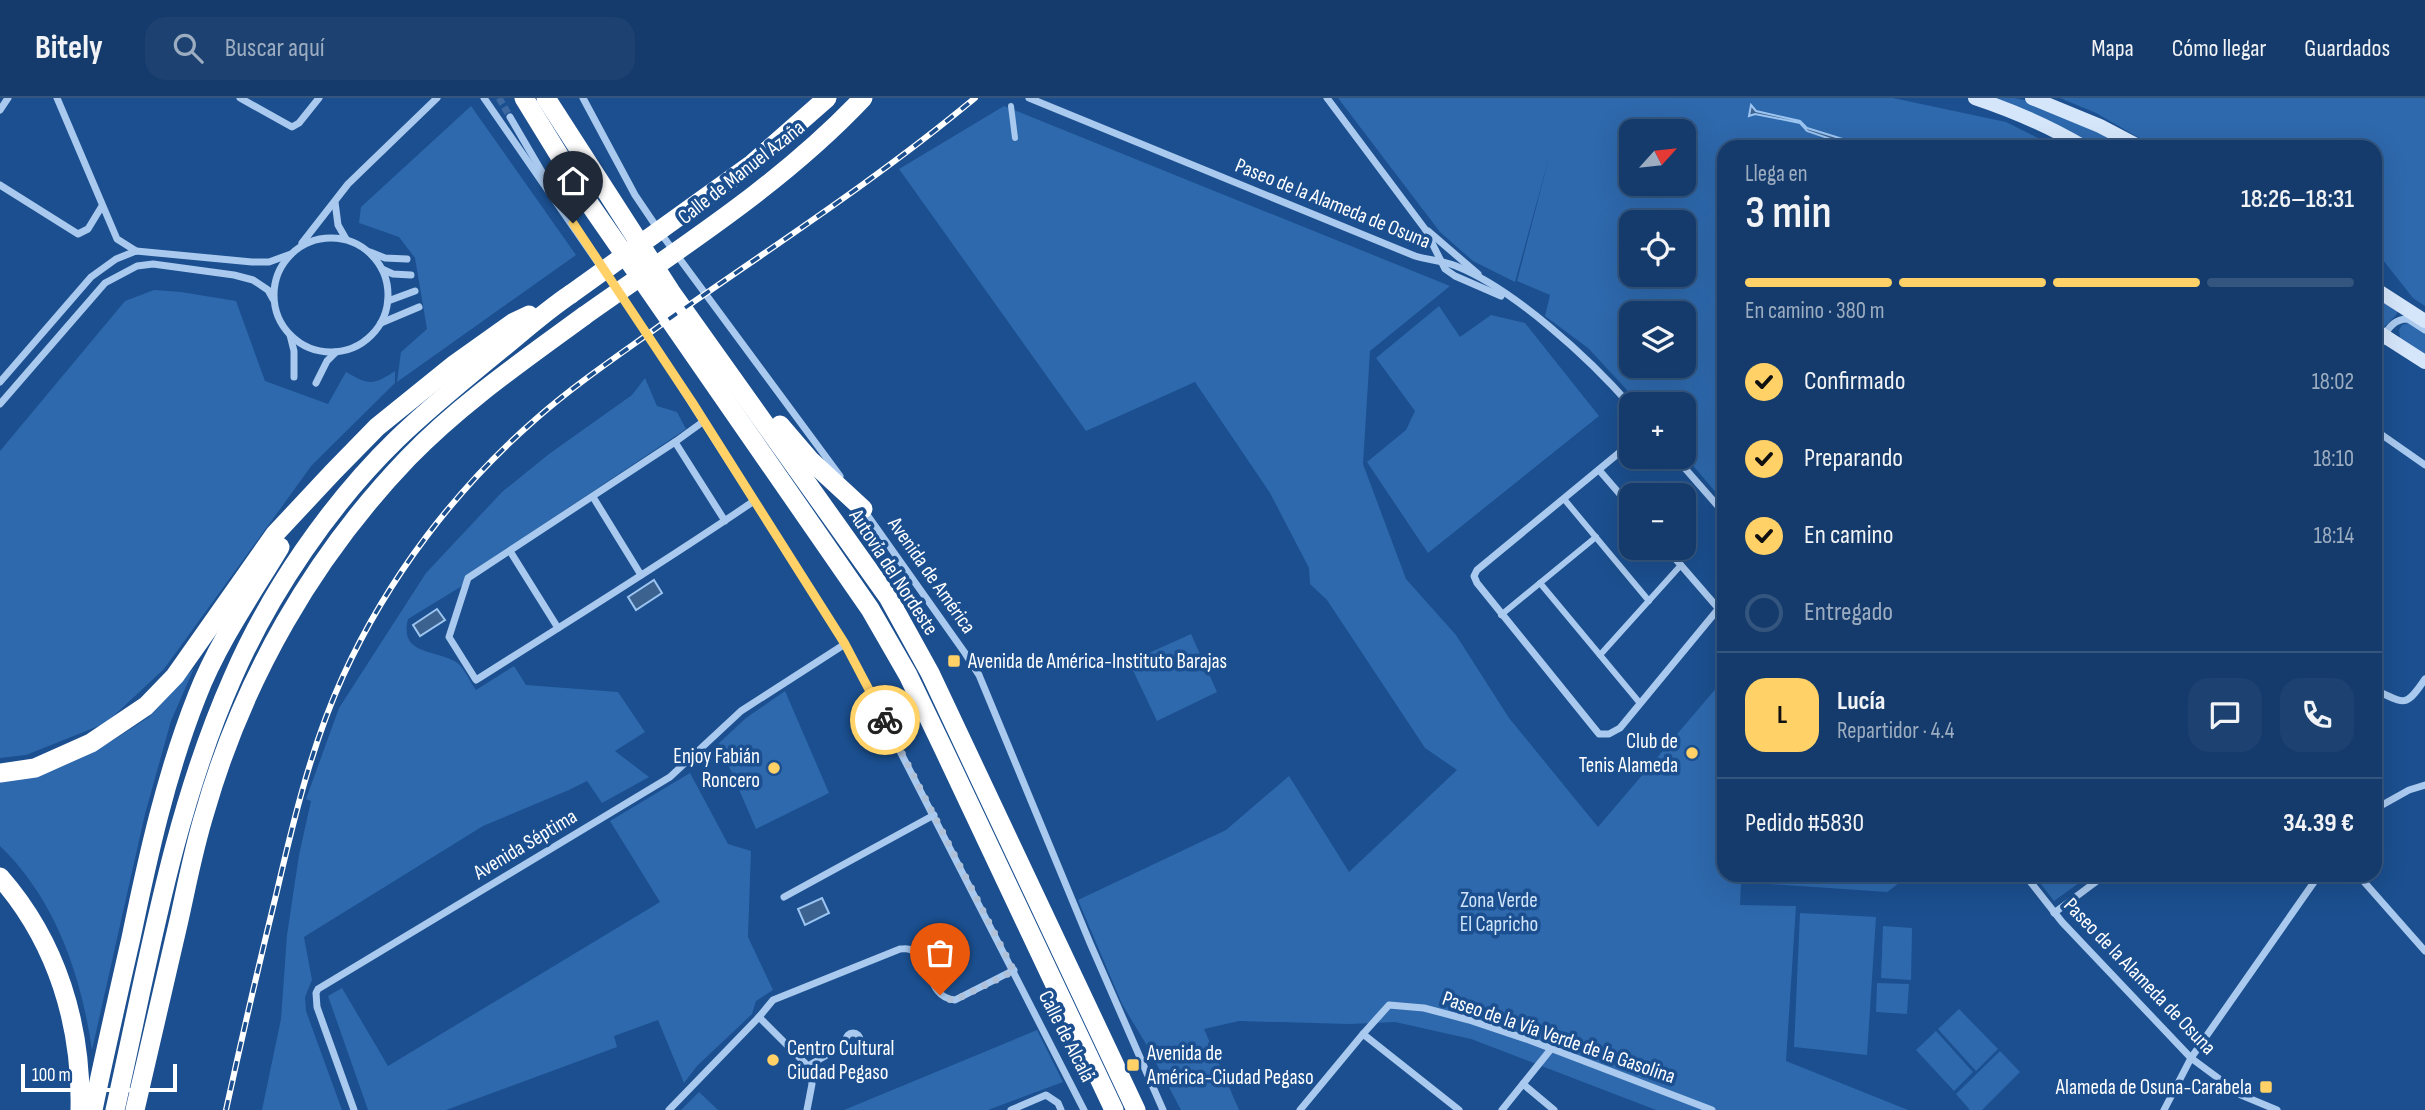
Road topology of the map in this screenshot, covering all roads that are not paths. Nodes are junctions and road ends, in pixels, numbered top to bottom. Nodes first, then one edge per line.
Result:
1 (8, 98) edge
2 (57, 98) edge
3 (240, 98) edge
4 (318, 98) edge
5 (437, 98) edge
6 (484, 98) edge
7 (524, 98) tunnel mouth
8 (546, 98) edge
9 (561, 98) edge
10 (583, 98) edge
11 (827, 98) edge
12 (863, 98) edge
13 (1029, 98) edge
14 (1327, 98) edge
15 (1975, 98) edge
16 (2032, 98) edge
17 (1011, 106) dead end
18 (510, 108) edge
19 (0, 110) edge
20 (571, 138) junction
21 (1014, 138) dead end
22 (2072, 140) edge
23 (2126, 140) edge
24 (0, 185) edge
25 (586, 199) junction
26 (335, 201) junction
27 (102, 206) junction
28 (1425, 229) junction
29 (346, 239) junction
30 (587, 246) junction
31 (367, 250) junction
32 (136, 251) junction
33 (295, 251) junction
34 (407, 259) dead end
35 (1442, 264) junction
36 (382, 269) junction
37 (411, 275) dead end
38 (1488, 284) junction
39 (415, 291) dead end
40 (2382, 293) edge
41 (1509, 297) junction
42 (564, 299) junction
43 (388, 301) junction
44 (275, 303) junction
45 (419, 307) dead end
46 (2425, 321) edge
47 (381, 324) junction
48 (2425, 330) edge
49 (2382, 332) edge
50 (290, 334) junction
51 (2382, 334) edge
52 (336, 352) junction
53 (2425, 362) edge
54 (294, 377) dead end
55 (21, 379) junction
56 (3, 380) edge
57 (316, 383) dead end
58 (737, 383) junction
59 (1619, 393) edge
60 (8, 395) junction
61 (0, 404) edge
62 (704, 421) junction
63 (2382, 435) edge
64 (675, 442) junction
65 (1619, 453) edge
66 (2425, 465) edge
67 (1686, 469) edge
68 (1599, 470) junction
69 (1619, 493) edge
70 (593, 497) junction
71 (1564, 499) junction
72 (754, 501) junction
73 (306, 504) junction
74 (1717, 505) edge
75 (863, 509) junction
76 (725, 521) junction
77 (1596, 537) junction
78 (510, 551) junction
79 (1677, 560) edge
80 (1681, 565) junction
81 (641, 575) junction
82 (1540, 583) junction
83 (1649, 601) junction
84 (1717, 601) edge
85 (1717, 610) edge
86 (1501, 615) junction
87 (558, 628) junction
88 (845, 644) junction
89 (1600, 655) junction
90 (2425, 679) edge
91 (2382, 692) edge
92 (1639, 702) junction
93 (0, 773) edge
94 (2425, 785) edge
95 (2382, 804) edge
96 (934, 815) junction
97 (0, 877) edge
98 (2030, 882) edge
99 (2096, 882) edge
100 (2314, 882) edge
101 (2364, 882) edge
102 (784, 897) dead end
103 (1016, 902) junction
104 (2054, 913) junction
105 (2425, 951) edge
106 (1014, 971) junction
107 (759, 1017) junction
108 (1363, 1034) junction
109 (847, 1044) dead end
110 (1551, 1049) junction
111 (2191, 1058) junction
112 (808, 1066) junction
113 (1524, 1084) junction
114 (1708, 1109) edge
115 (80, 1110) edge
116 (93, 1110) edge
117 (115, 1110) edge
118 (135, 1110) edge
119 (354, 1110) edge
120 (669, 1110) edge
121 (807, 1110) edge
122 (1011, 1110) edge
123 (1061, 1110) edge
124 (1084, 1110) edge
125 (1104, 1110) edge
126 (1114, 1110) edge
127 (1136, 1110) edge
128 (1165, 1110) edge
129 (1300, 1110) edge
130 (1459, 1110) edge
131 (1502, 1110) edge
132 (1555, 1110) edge
133 (2164, 1110) edge
134 (2277, 1110) edge

1 - 19 street
2 - 27 street
3 - 4 street
5 - 26 street
6 - 30 street, Calle de Alcalá
7 - 25 highway, Autovía del Nordeste
8 - 20 highway, Autovía del Nordeste
9 - 20 highway
10 - 75 street, Avenida de América
11 - 42 highway, Calle de Manuel Azaña, bridge
12 - 118 highway, Calle de Manuel Azaña, bridge
13 - 35 street, Paseo de la Alameda de Osuna
14 - 28 street
15 - 22 main road
16 - 23 main road
17 - 21 street
18 - 25 highway
18 - 30 street, Calle de Alcalá
20 - 58 highway, Autovía del Nordeste
24 - 27 street
25 - 103 highway, Autovía del Nordeste
26 - 29 street
26 - 33 street
27 - 32 street
28 - 35 street
28 - 38 street
29 - 31 street
29 - 33 street
30 - 62 street, Calle de Alcalá
31 - 34 street
31 - 36 street
32 - 33 street
32 - 56 street
33 - 44 street
35 - 38 street, Paseo de la Alameda de Osuna
35 - 41 street
36 - 37 street
36 - 43 street
38 - 41 street, Paseo de la Alameda de Osuna
39 - 43 street
40 - 46 main road
41 - 59 street, Paseo de la Alameda de Osuna
42 - 73 highway
42 - 117 highway
43 - 47 street
44 - 50 street
44 - 55 street
45 - 47 street
47 - 52 street
48 - 49 street
50 - 52 street
50 - 54 street
51 - 53 main road
52 - 57 street
55 - 56 street
55 - 60 street
56 - 60 street
58 - 75 highway
58 - 127 highway, Autovía del Nordeste
60 - 61 street
62 - 64 street
62 - 72 street, Calle de Alcalá
63 - 66 street
64 - 70 street
64 - 76 street
65 - 68 street
67 - 74 street
68 - 69 street
68 - 71 street
70 - 78 street
70 - 81 street
71 - 77 street
71 - 86 street
72 - 76 street
72 - 88 street, Calle de Alcalá
73 - 93 highway
73 - 116 highway
75 - 128 street, Avenida de América
76 - 81 street
77 - 82 street
77 - 83 street
78 - 87 street
78 - 87 street
79 - 80 street
80 - 83 street
80 - 84 street
81 - 87 street
82 - 86 street
82 - 89 street
83 - 89 street
85 - 92 street
86 - 92 street
88 - 96 street, Calle de Alcalá
88 - 119 street, Avenida Séptima
89 - 92 street
90 - 91 street
94 - 95 street
96 - 102 street
96 - 106 street, Calle de Alcalá
97 - 115 highway
98 - 104 street, Paseo de la Alameda de Osuna
99 - 104 street
100 - 111 street
101 - 105 street
103 - 125 highway
103 - 126 highway, Autovía del Nordeste
104 - 111 street, Paseo de la Alameda de Osuna
106 - 107 street
106 - 124 street, Calle de Alcalá
107 - 112 street
107 - 120 street
108 - 110 street, Paseo de la Vía Verde de la Gasolina
108 - 129 street
108 - 130 street
109 - 112 street
110 - 113 street
110 - 114 street, Paseo de la Vía Verde de la Gasolina
111 - 133 street
111 - 134 street, Paseo de la Alameda de Osuna
112 - 121 street
113 - 131 street
113 - 132 street
122 - 123 street

